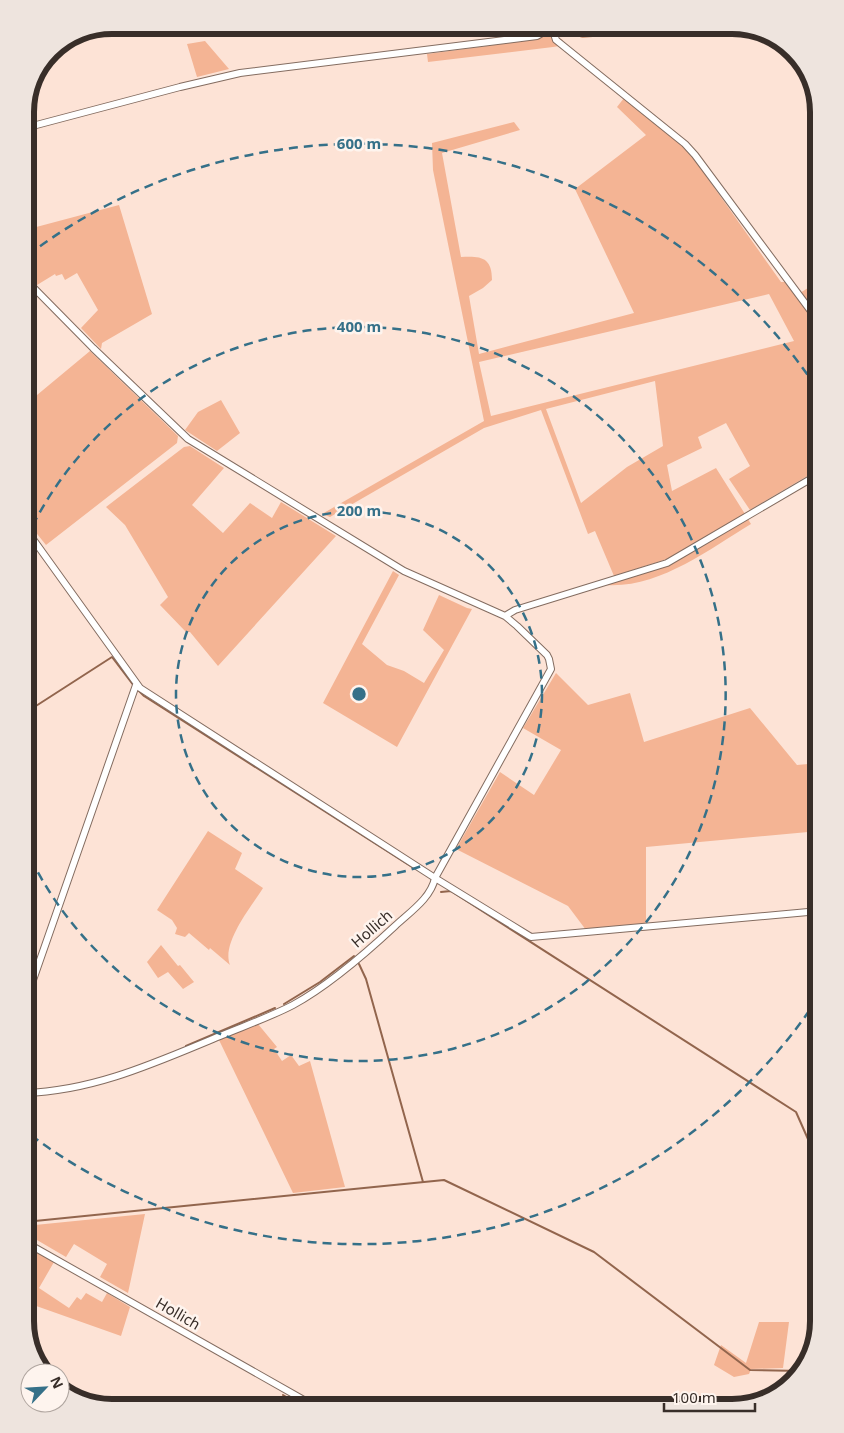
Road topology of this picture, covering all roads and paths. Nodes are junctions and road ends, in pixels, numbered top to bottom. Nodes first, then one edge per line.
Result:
1 (540, 34) edge
2 (554, 34) edge
3 (34, 126) edge
4 (34, 288) edge
5 (810, 310) edge
6 (810, 479) edge
7 (34, 541) edge
8 (505, 616) junction
9 (136, 685) junction
10 (436, 878) junction
11 (810, 912) edge
12 (34, 977) edge
13 (34, 1092) edge
14 (34, 1247) edge
15 (302, 1399) edge

1 - 3 street
2 - 5 street
4 - 8 street, Hollich
6 - 8 street
7 - 9 street
8 - 10 street, Hollich
9 - 10 street
9 - 12 street
10 - 11 street
10 - 13 street, Hollich
14 - 15 street, Hollich

